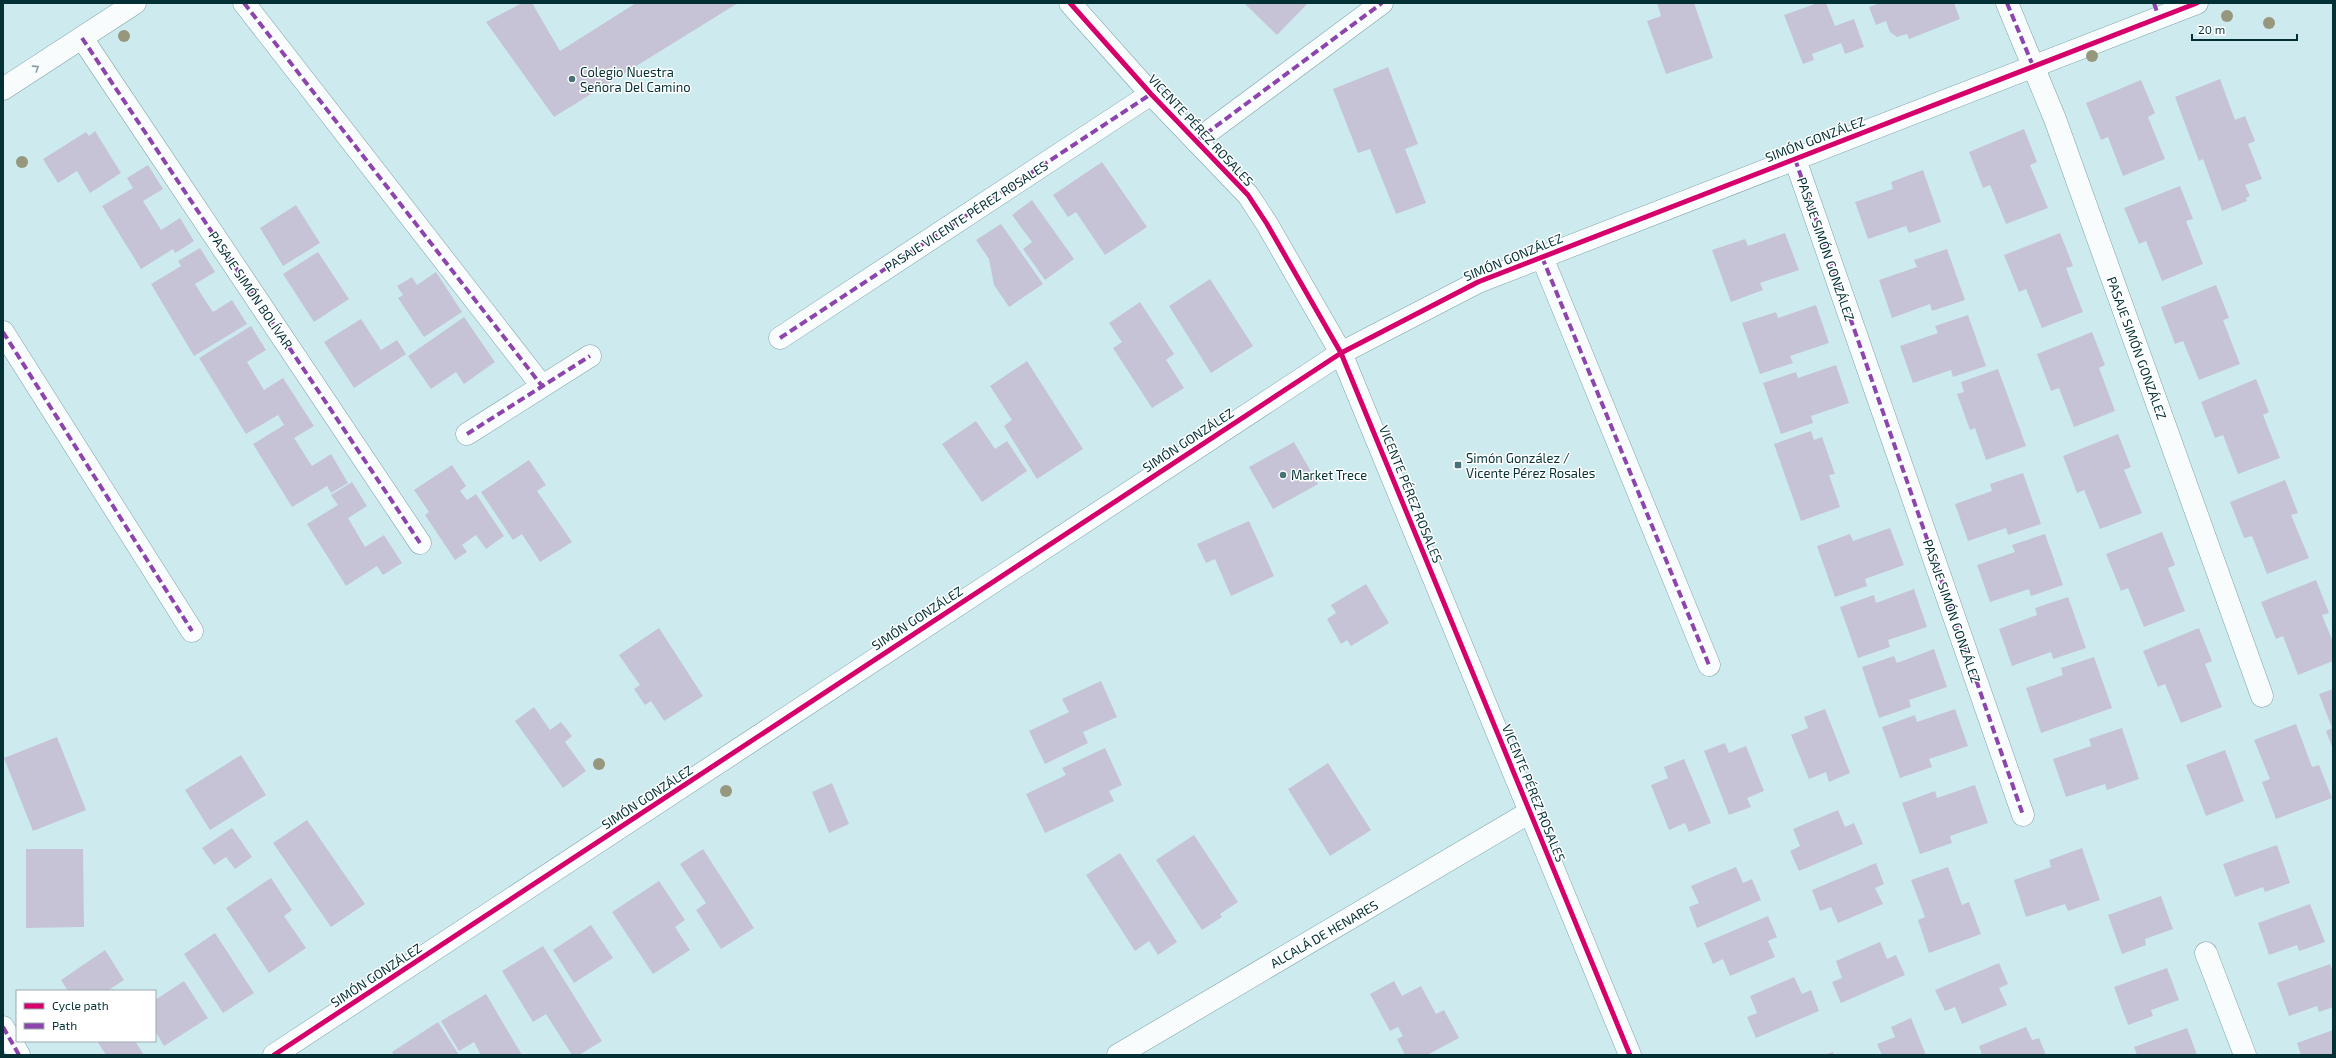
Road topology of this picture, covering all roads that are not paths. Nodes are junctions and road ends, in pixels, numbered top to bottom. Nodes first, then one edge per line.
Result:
1 (135, 3) edge
2 (244, 3) edge
3 (1070, 3) edge
4 (1382, 3) edge
5 (2007, 3) edge
6 (2197, 3) edge
7 (2157, 10) edge
8 (82, 38) junction
9 (2033, 66) junction
10 (3, 89) edge
11 (1151, 94) junction
12 (1196, 141) junction
13 (1795, 159) junction
14 (1542, 257) junction
15 (3, 332) edge
16 (780, 338) dead end
17 (1341, 353) junction
18 (590, 356) dead end
19 (542, 386) junction
20 (467, 434) dead end
21 (420, 543) dead end
22 (192, 631) dead end
23 (1709, 666) dead end
24 (2262, 696) dead end
25 (1530, 812) junction
26 (2024, 815) dead end
27 (2206, 953) dead end
28 (3, 1027) edge
29 (19, 1055) edge
30 (274, 1055) edge
31 (1118, 1055) edge
32 (1630, 1055) edge
33 (2245, 1055) edge

1 - 8 street
2 - 19 street
3 - 11 street, VICENTE PÉREZ ROSALES
4 - 12 street
5 - 9 street, PASAJE SIMÓN GONZÁLEZ
6 - 7 street, SIMÓN GONZÁLEZ
7 - 9 street, SIMÓN GONZÁLEZ
10 -> 8 street
8 - 21 street, PASAJE SIMÓN BOLÍVAR
9 - 13 street, SIMÓN GONZÁLEZ
9 - 24 street, PASAJE SIMÓN GONZÁLEZ
11 - 12 street, VICENTE PÉREZ ROSALES
11 - 16 street, PASAJE VICENTE PÉREZ ROSALES
12 - 17 street, VICENTE PÉREZ ROSALES
13 - 14 street, SIMÓN GONZÁLEZ
13 - 26 street, PASAJE SIMÓN GONZÁLEZ
14 - 17 street, SIMÓN GONZÁLEZ
14 - 23 street
15 - 22 street
17 - 25 street, VICENTE PÉREZ ROSALES
17 - 30 street, SIMÓN GONZÁLEZ
18 - 19 street
19 - 20 street
25 - 31 street, ALCALÁ DE HENARES
25 - 32 street, VICENTE PÉREZ ROSALES
27 - 33 street
28 - 29 street

